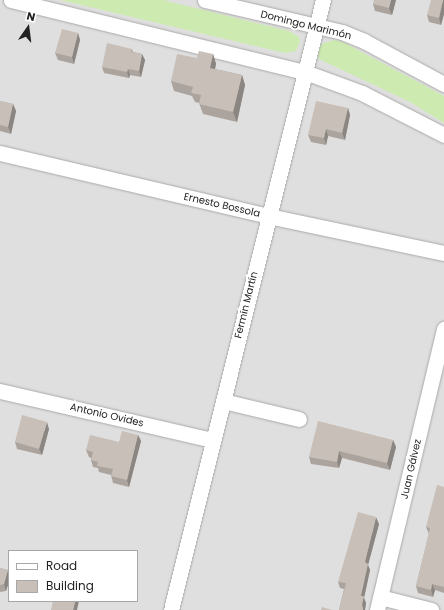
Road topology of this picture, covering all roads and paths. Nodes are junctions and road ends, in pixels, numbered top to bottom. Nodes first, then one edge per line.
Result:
1 (11, 0) edge
2 (205, 0) edge
3 (323, 0) edge
4 (317, 26) junction
5 (305, 72) junction
6 (444, 84) edge
7 (444, 135) edge
8 (0, 153) edge
9 (268, 216) junction
10 (444, 253) edge
11 (444, 329) edge
12 (0, 391) edge
13 (223, 401) junction
14 (299, 419) dead end
15 (213, 440) junction
16 (379, 604) edge
17 (171, 610) edge
18 (431, 610) edge

1 - 5 street
2 - 4 street, Domingo Marimón
3 - 4 street, Fermín Martín
4 - 5 street, Fermín Martín
4 - 6 street, Domingo Marimón
5 - 7 street
5 - 9 street, Fermín Martín
8 - 9 street, Ernesto Bossola
9 - 10 street, Ernesto Bossola
9 - 13 street, Fermín Martín
11 - 16 street, Juan Gálvez
12 - 15 street, Antonio Ovides
13 - 14 street
13 - 15 street, Fermín Martín
15 - 17 street, Fermín Martín
16 - 18 street

